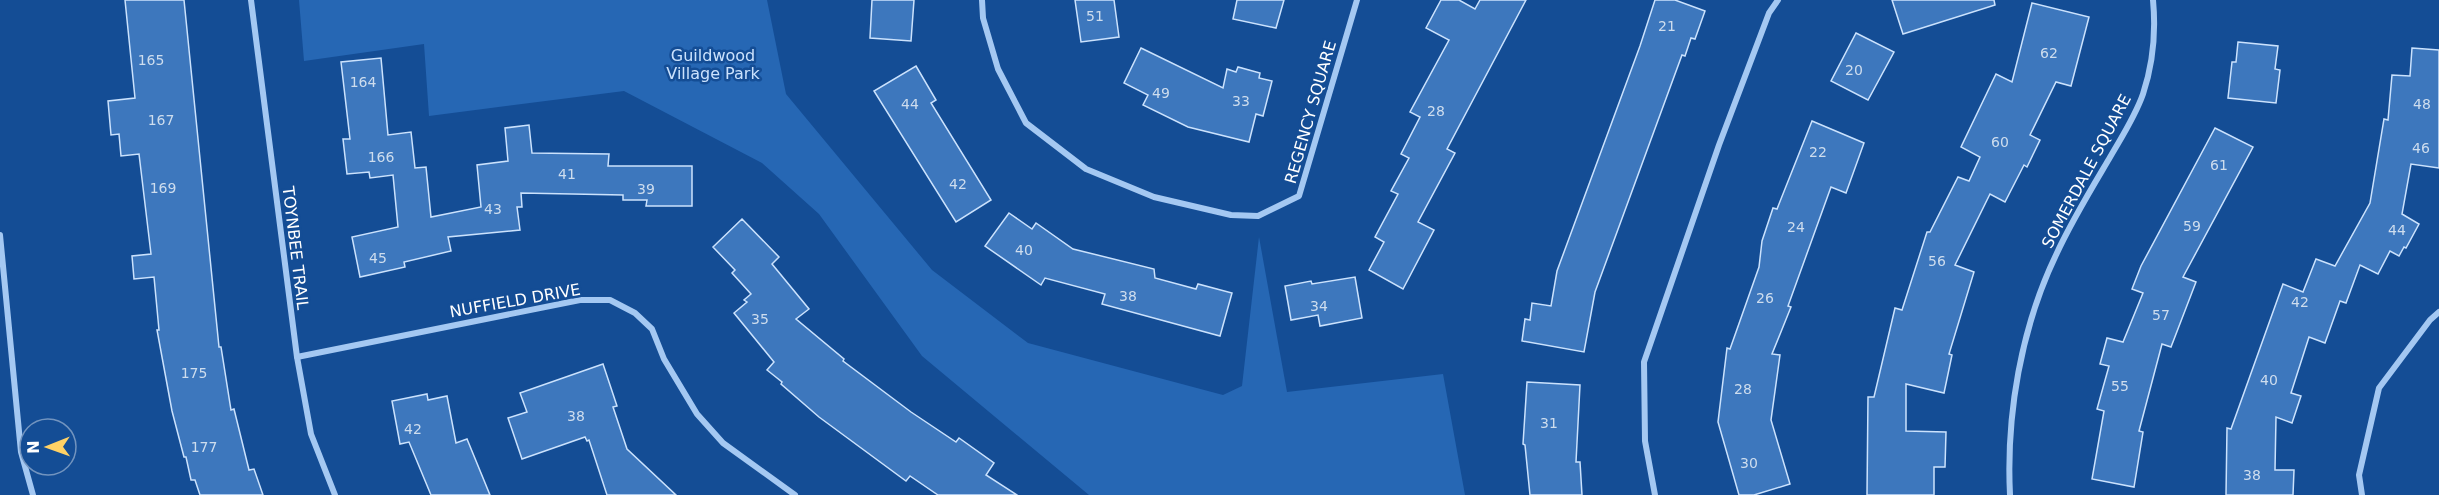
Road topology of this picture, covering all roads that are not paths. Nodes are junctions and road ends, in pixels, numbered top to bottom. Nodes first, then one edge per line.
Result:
1 (251, 0) edge
2 (982, 0) edge
3 (1357, 0) edge
4 (1778, 0) edge
5 (2153, 0) edge
6 (0, 235) edge
7 (2439, 312) edge
8 (297, 357) junction
9 (33, 495) edge
10 (335, 495) edge
11 (795, 495) edge
12 (1655, 495) edge
13 (2010, 495) edge
14 (2362, 495) edge

1 - 8 street, TOYNBEE TRAIL
2 - 3 street, REGENCY SQUARE
4 - 12 street
5 - 13 street, SOMERDALE SQUARE
6 - 9 street
7 - 14 street
8 - 10 street, TOYNBEE TRAIL
8 - 11 street, NUFFIELD DRIVE

